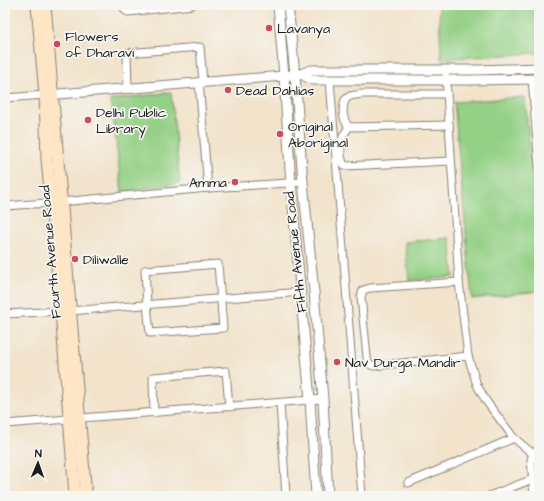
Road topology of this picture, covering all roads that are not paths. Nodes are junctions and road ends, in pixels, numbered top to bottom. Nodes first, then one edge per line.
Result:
1 (37, 5) edge
2 (45, 5) edge
3 (122, 5) edge
4 (192, 5) edge
5 (278, 5) edge
6 (288, 5) edge
7 (539, 68) edge
8 (445, 70) junction
9 (298, 75) junction
10 (284, 76) junction
11 (535, 79) edge
12 (330, 80) junction
13 (446, 80) junction
14 (201, 82) junction
15 (128, 88) junction
16 (447, 94) junction
17 (49, 95) junction
18 (5, 98) edge
19 (537, 117) edge
20 (449, 125) junction
21 (349, 127) junction
22 (539, 156) edge
23 (451, 161) junction
24 (539, 167) edge
25 (303, 182) junction
26 (291, 184) junction
27 (208, 188) junction
28 (56, 202) junction
29 (5, 206) edge
30 (459, 282) junction
31 (302, 292) junction
32 (221, 299) junction
33 (147, 305) junction
34 (66, 311) junction
35 (5, 314) edge
36 (468, 356) junction
37 (323, 399) junction
38 (310, 400) junction
39 (280, 402) junction
40 (229, 407) junction
41 (154, 413) junction
42 (74, 419) junction
43 (5, 424) edge
44 (514, 438) junction
45 (539, 448) edge
46 (533, 454) junction
47 (533, 479) junction
48 (408, 483) dead end
49 (75, 496) edge
50 (86, 496) edge
51 (286, 496) edge
52 (316, 496) edge
53 (328, 496) edge
54 (362, 496) edge
55 (489, 496) edge
56 (534, 496) edge

1 - 17 main road, Fourth Avenue Road
2 - 17 main road, Fourth Avenue Road
3 - 4 street
5 - 10 street, Fifth Avenue Road
6 - 9 street, Fifth Avenue Road
7 - 8 street
8 - 9 street
8 - 13 street
9 - 10 street
9 - 12 street
9 - 25 street, Fifth Avenue Road
10 - 14 street
10 - 26 street, Fifth Avenue Road
11 - 13 street
11 - 19 street
12 - 13 street
12 - 54 street
13 - 16 street
14 - 15 street
14 - 15 street
14 - 27 street
15 - 17 street
16 - 20 street
16 - 21 street
17 - 18 street
17 - 28 main road, Fourth Avenue Road
19 - 22 street
20 - 21 street
20 - 23 street
21 - 23 street
22 - 24 street
23 - 30 street
25 - 26 street
25 - 37 street, Fifth Avenue Road
26 - 27 street
26 - 31 street, Fifth Avenue Road
27 - 28 street
28 - 29 street
28 - 34 main road, Fourth Avenue Road
30 - 36 street
30 - 36 street
31 - 32 street
31 - 38 street, Fifth Avenue Road
32 - 33 street
32 - 33 street
32 - 33 street
33 - 34 street
34 - 35 street
34 - 42 main road, Fourth Avenue Road
36 - 44 street
37 - 38 street
37 - 53 street, Fifth Avenue Road
38 - 39 street
38 - 52 street, Fifth Avenue Road
39 - 40 street
39 - 51 street
40 - 41 street
40 - 41 street
41 - 42 street
42 - 43 street
42 - 49 main road, Fourth Avenue Road
42 - 50 main road, Fourth Avenue Road
44 - 46 street
44 - 48 street
45 - 46 street
46 - 47 street
47 - 55 street
47 - 56 street

